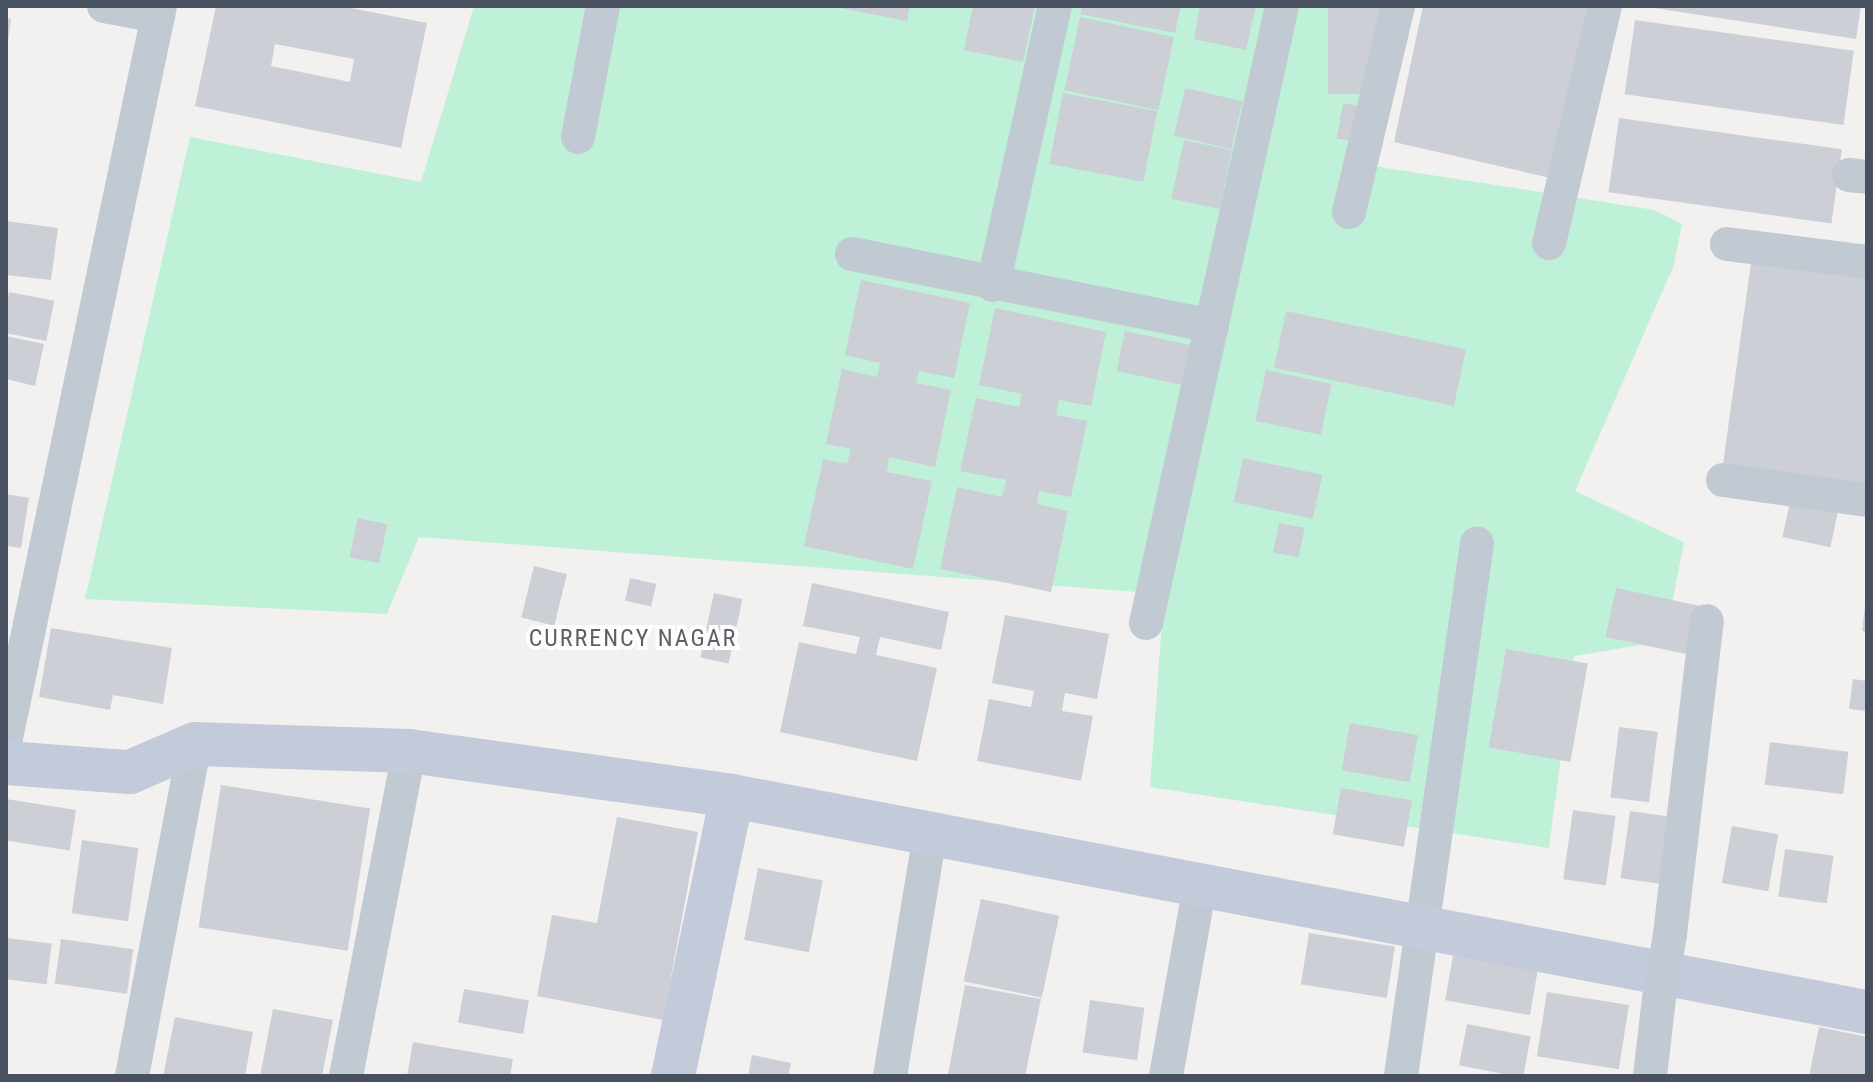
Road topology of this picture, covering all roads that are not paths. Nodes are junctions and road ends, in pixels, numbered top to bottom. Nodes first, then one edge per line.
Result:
1 (104, 6) edge
2 (603, 6) edge
3 (1055, 6) edge
4 (1282, 6) edge
5 (1398, 6) edge
6 (1605, 6) edge
7 (159, 11) edge
8 (578, 137) dead end
9 (1349, 212) dead end
10 (1549, 243) dead end
11 (1727, 244) dead end
12 (852, 254) dead end
13 (1867, 262) edge
14 (993, 285) junction
15 (1212, 326) junction
16 (1723, 480) dead end
17 (1867, 500) edge
18 (1477, 543) dead end
19 (1707, 621) dead end
20 (1146, 623) dead end
21 (6, 738) edge
22 (195, 744) junction
23 (409, 751) junction
24 (6, 763) edge
25 (732, 796) junction
26 (930, 834) junction
27 (1200, 886) junction
28 (1423, 925) junction
29 (1665, 963) junction
30 (1867, 1012) edge
31 (132, 1076) edge
32 (346, 1076) edge
33 (673, 1076) edge
34 (890, 1076) edge
35 (1166, 1076) edge
36 (1401, 1076) edge
37 (1650, 1076) edge

1 - 7 street
2 - 8 street
3 - 14 street
4 - 15 street
5 - 9 street
6 - 10 street
7 - 21 street
11 - 13 street
12 - 14 street
14 - 15 street
15 - 20 street
16 - 17 street
18 - 28 street
19 - 29 street
22 - 23 street
22 - 24 street
22 - 31 street
23 - 25 street
23 - 32 street
25 - 26 street
25 - 33 street
26 - 27 street
26 - 34 street
27 - 28 street
27 - 35 street
28 - 29 street
28 - 36 street
29 - 30 street
29 - 37 street

